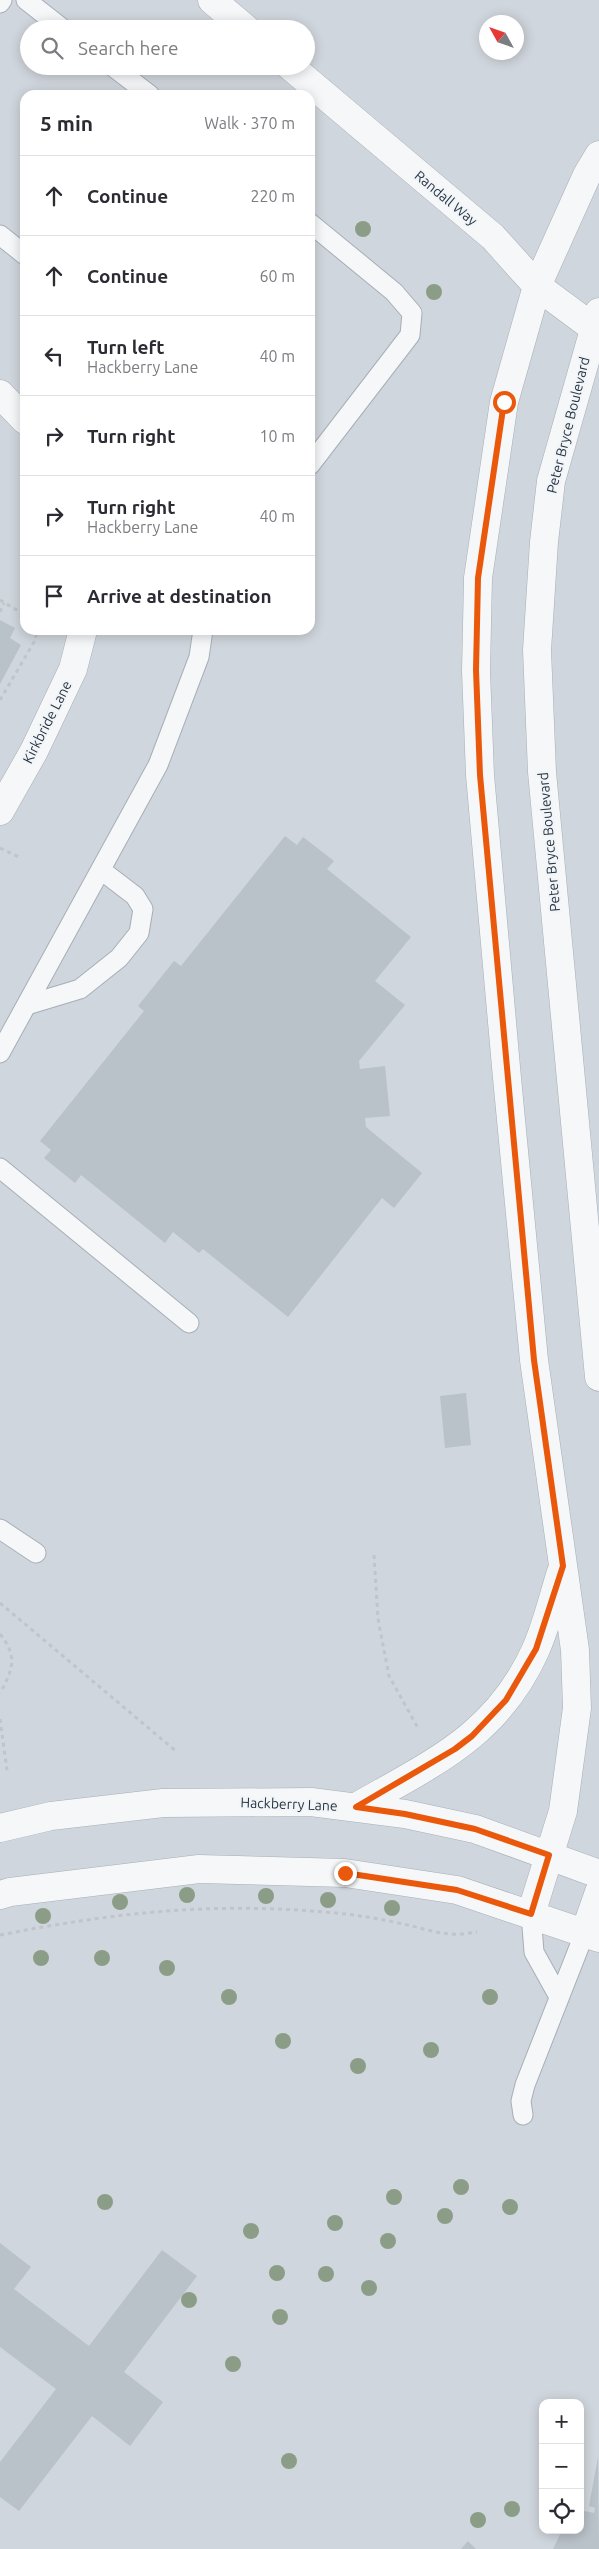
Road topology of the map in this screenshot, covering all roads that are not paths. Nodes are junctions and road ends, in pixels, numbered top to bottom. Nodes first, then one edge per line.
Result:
1 (26, 0) edge
2 (212, 0) edge
3 (52, 20) edge
4 (235, 20) edge
5 (124, 75) edge
6 (301, 75) edge
7 (143, 90) edge
8 (599, 155) edge
9 (315, 227) edge
10 (0, 235) edge
11 (20, 251) edge
12 (537, 286) junction
13 (597, 323) edge
14 (0, 394) edge
15 (20, 415) edge
16 (315, 458) edge
17 (82, 635) edge
18 (202, 635) edge
19 (0, 811) edge
20 (101, 870) junction
21 (27, 1005) junction
22 (0, 1053) edge
23 (0, 1168) edge
24 (189, 1323) dead end
25 (599, 1377) edge
26 (0, 1528) edge
27 (36, 1553) dead end
28 (563, 1566) junction
29 (356, 1807) junction
30 (0, 1828) edge
31 (549, 1855) junction
32 (599, 1874) edge
33 (599, 1892) edge
34 (0, 1895) edge
35 (531, 1914) junction
36 (592, 1935) edge
37 (559, 1997) junction
38 (523, 2115) dead end

1 - 3 lane
2 - 4 street
5 - 7 lane
6 - 12 street, Randall Way
8 - 12 street
9 - 16 lane
10 - 11 lane
12 - 13 street, Randall Way
12 - 28 street
13 - 25 street, Peter Bryce Boulevard
14 - 15 street
17 - 19 street, Kirkbride Lane
18 - 20 lane
20 - 21 lane
20 - 21 lane
21 - 22 lane
23 - 24 lane
26 - 27 lane
28 - 29 street
28 - 31 street
29 - 30 street, Hackberry Lane
29 - 31 street, Hackberry Lane
31 - 32 street, Hackberry Lane
31 - 35 street
33 - 36 street
34 - 35 street
35 - 36 street
35 - 37 lane
36 - 37 lane
37 - 38 lane

